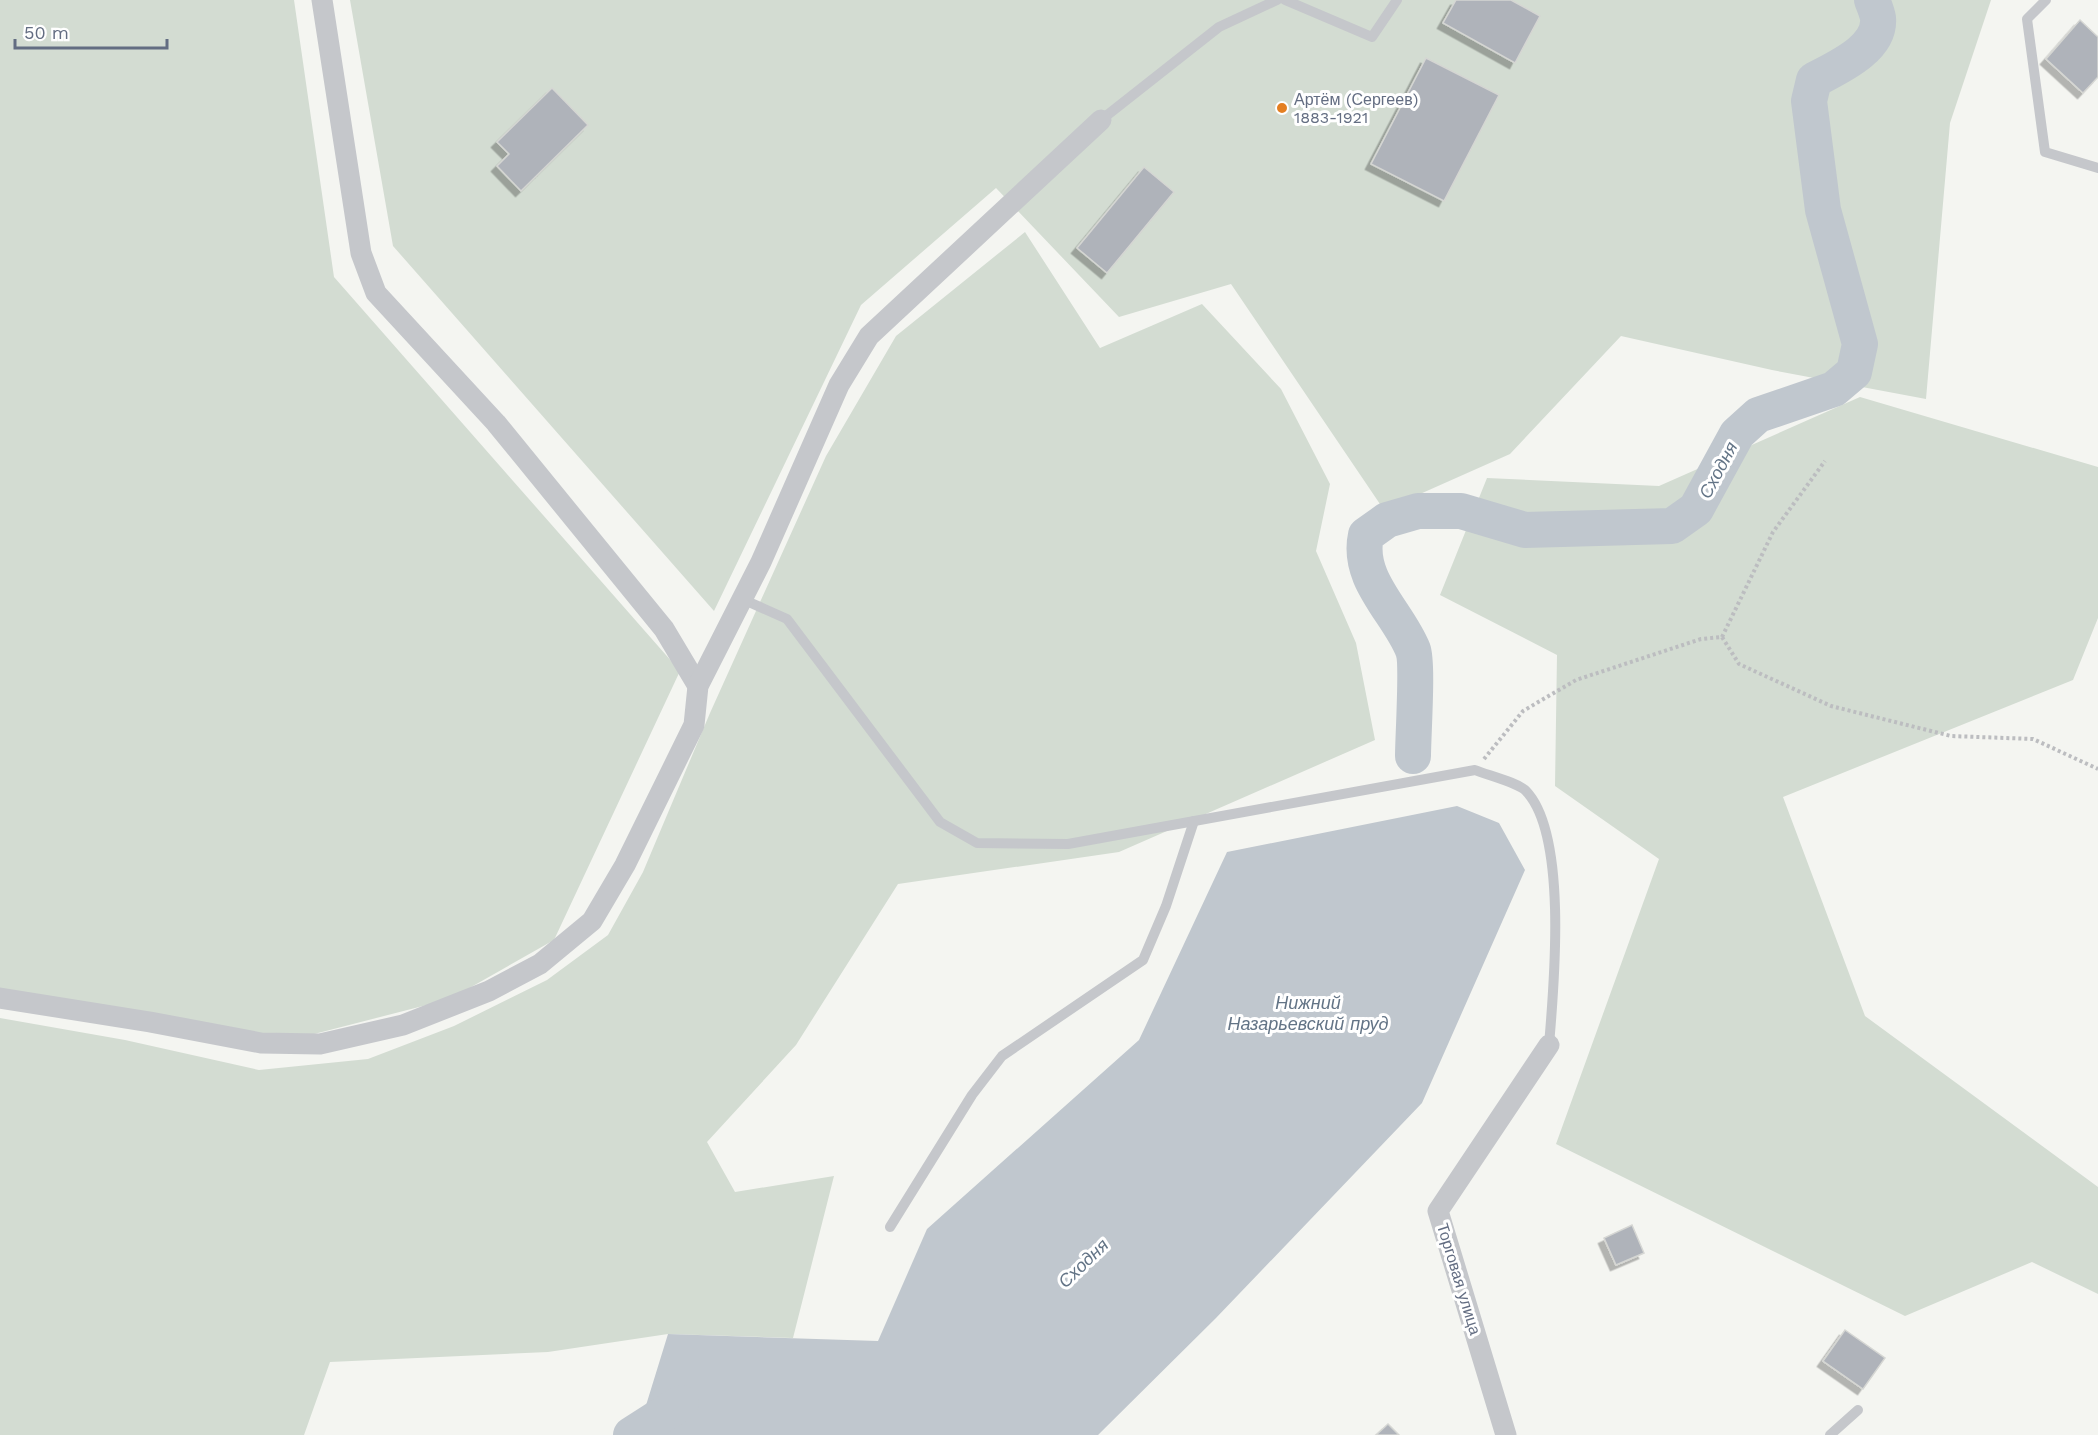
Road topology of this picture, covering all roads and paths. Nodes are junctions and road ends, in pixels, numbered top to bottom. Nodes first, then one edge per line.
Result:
1 (322, 0) edge
2 (1277, 0) edge
3 (1285, 0) edge
4 (1397, 0) edge
5 (2046, 0) edge
6 (1101, 120) joint
7 (2098, 168) edge
8 (1825, 461) dead end
9 (742, 599) junction
10 (1722, 637) junction
11 (698, 686) junction
12 (2098, 769) edge
13 (1475, 770) junction
14 (1194, 821) junction
15 (0, 998) edge
16 (1550, 1045) joint
17 (890, 1227) dead end
18 (1858, 1410) dead end
19 (1506, 1435) edge
20 (1830, 1435) edge

1 - 11 street
2 - 6 lane
3 - 4 lane
5 - 7 lane
6 - 9 street
8 - 10 path
9 - 11 street
9 - 14 lane
10 - 12 path
10 - 13 path
11 - 15 street
13 - 14 lane
13 - 16 lane
14 - 17 lane
16 - 19 street, Торговая улица
18 - 20 lane

